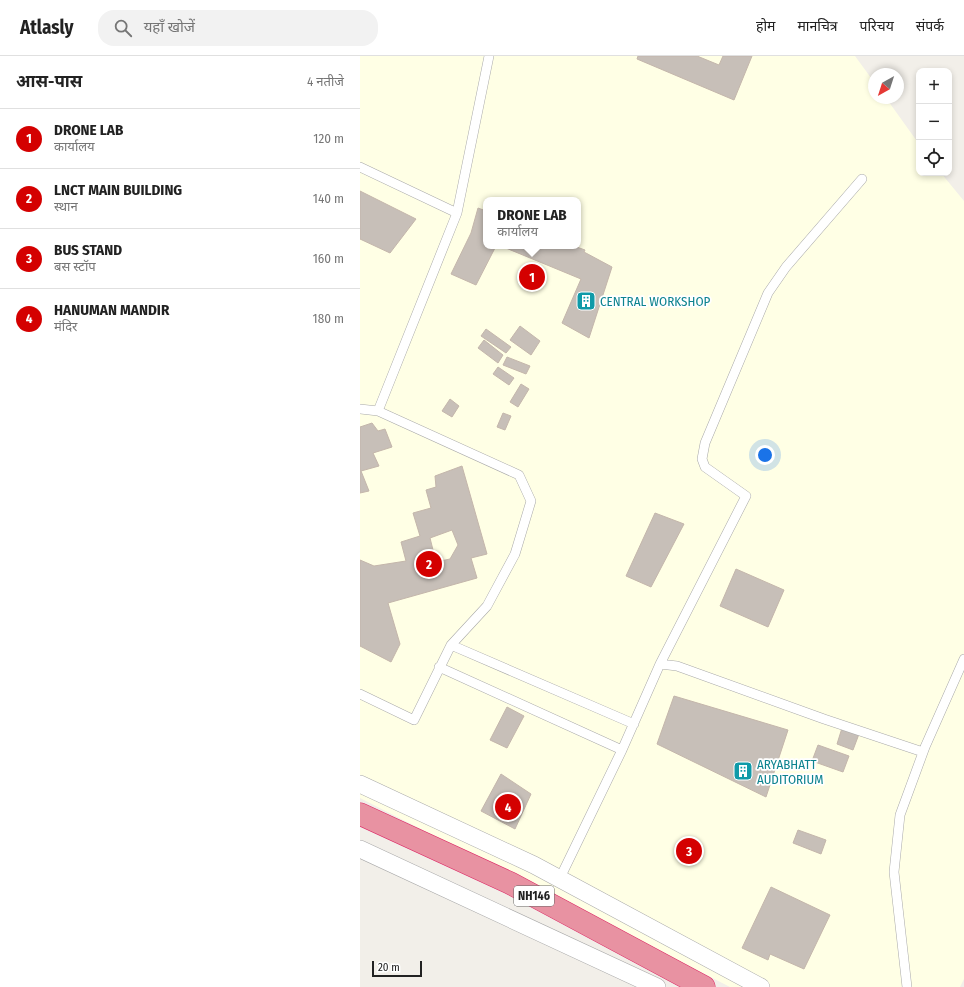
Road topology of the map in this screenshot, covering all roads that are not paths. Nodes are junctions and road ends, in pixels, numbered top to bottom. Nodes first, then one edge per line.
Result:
1 (489, 56) edge
2 (360, 167) edge
3 (862, 179) dead end
4 (457, 212) junction
5 (360, 409) edge
6 (378, 411) junction
7 (451, 644) junction
8 (964, 659) edge
9 (660, 664) junction
10 (439, 667) junction
11 (360, 694) edge
12 (634, 724) junction
13 (622, 750) junction
14 (923, 752) junction
15 (360, 784) edge
16 (360, 814) edge
17 (360, 849) edge
18 (560, 878) junction
19 (652, 985) edge
20 (704, 987) edge
21 (762, 987) edge
22 (907, 987) edge

1 - 4 lane
2 - 4 lane
3 - 9 lane
4 - 6 lane
5 - 6 lane
6 - 7 lane
7 - 10 lane
7 - 12 lane
8 - 14 lane
9 - 12 lane
9 - 14 lane
10 - 11 lane
10 - 13 lane
12 - 13 lane
13 - 18 lane
14 - 22 lane
15 - 18 street
16 - 20 highway, NH146
17 - 19 street
18 - 21 street

